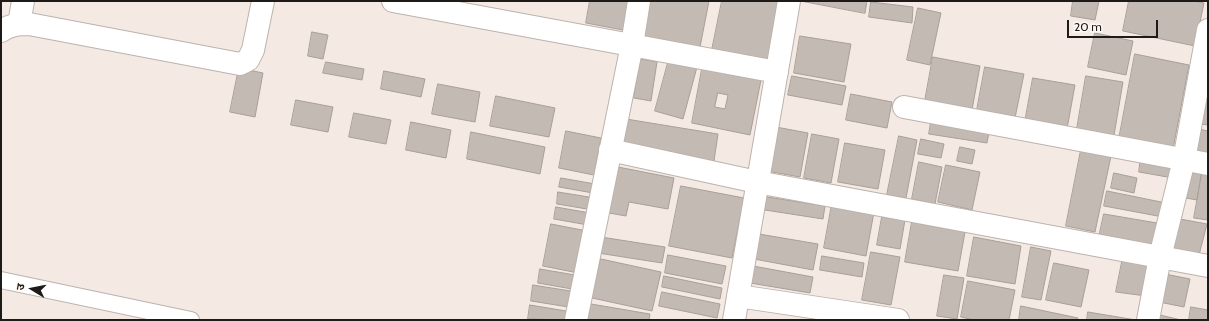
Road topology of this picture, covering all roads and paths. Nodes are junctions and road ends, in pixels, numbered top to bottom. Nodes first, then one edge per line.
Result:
1 (23, 1) edge
2 (263, 1) edge
3 (393, 1) edge
4 (640, 1) edge
5 (789, 1) edge
6 (10, 27) edge
7 (1208, 30) edge
8 (632, 45) junction
9 (1205, 59) edge
10 (777, 72) junction
11 (904, 107) dead end
12 (610, 150) junction
13 (1184, 160) junction
14 (1208, 164) edge
15 (757, 182) junction
16 (1160, 257) junction
17 (1208, 266) edge
18 (1, 280) edge
19 (738, 296) junction
20 (191, 320) edge
21 (576, 320) edge
22 (734, 320) edge
23 (898, 320) edge
24 (1148, 320) edge

1 - 6 street
2 - 6 street
3 - 8 street
4 - 8 street
5 - 10 street
7 - 9 street
8 - 10 street
8 - 12 street
9 - 13 street
10 - 15 street
11 - 13 street
12 - 15 street
12 - 21 street
13 - 14 street
13 - 16 street
15 - 16 street
15 - 19 street
16 - 17 street
16 - 24 street
18 - 20 lane
19 - 22 street
19 - 23 street

